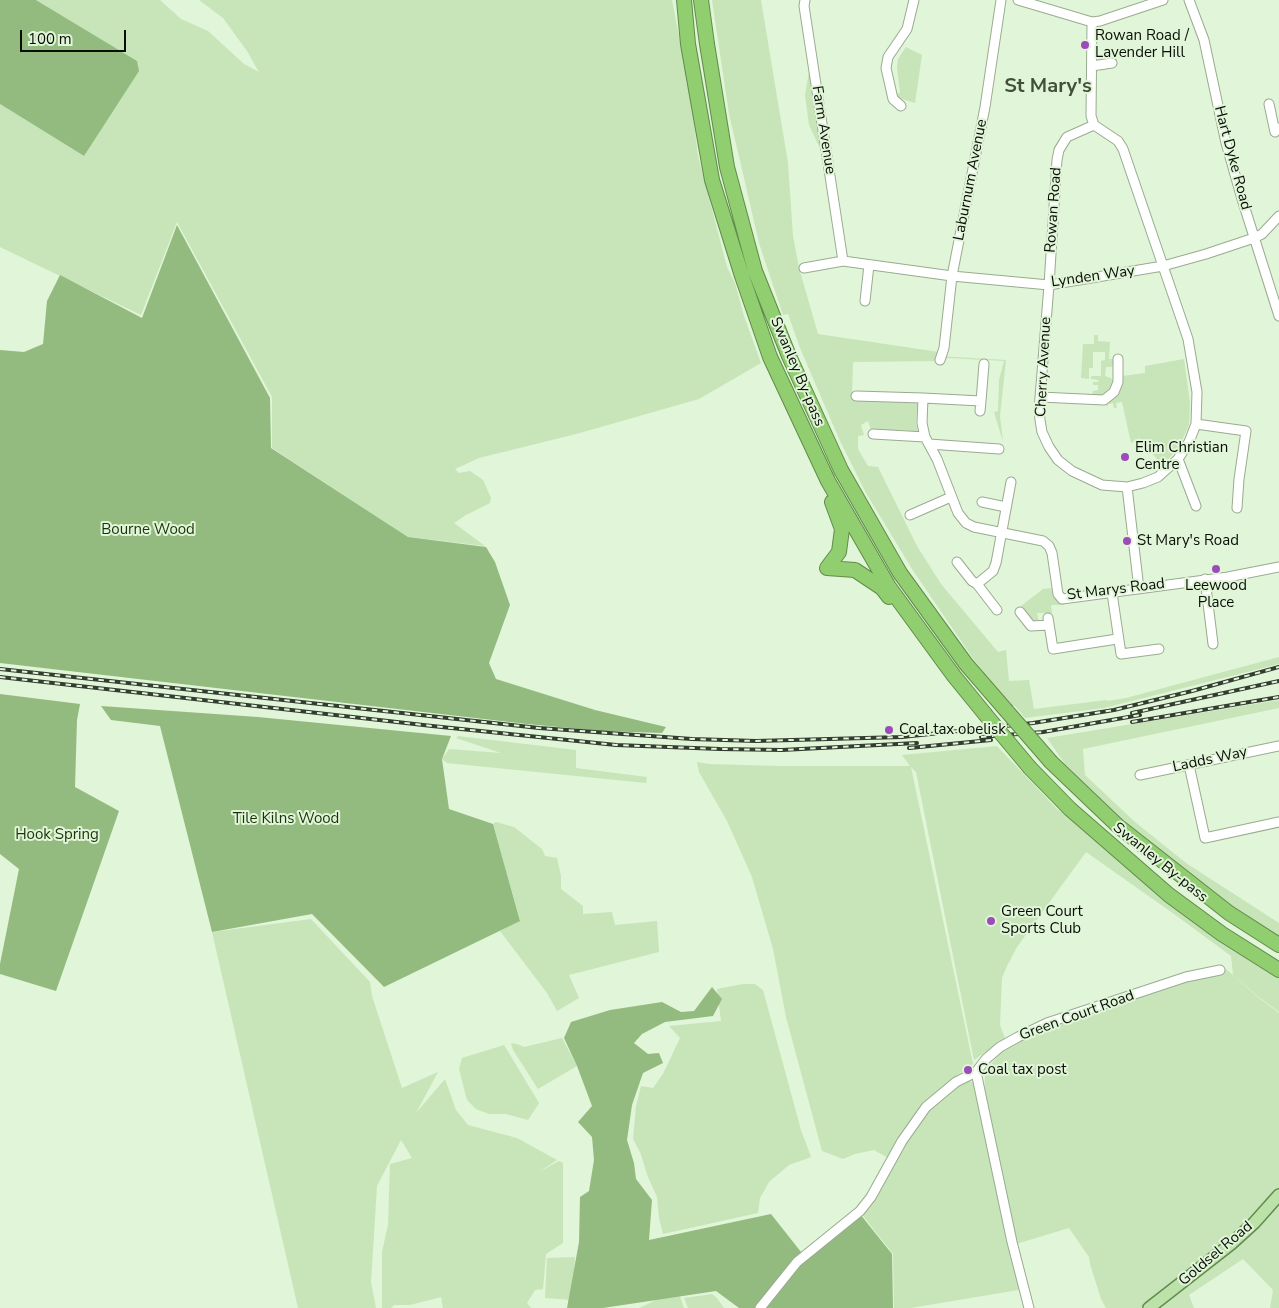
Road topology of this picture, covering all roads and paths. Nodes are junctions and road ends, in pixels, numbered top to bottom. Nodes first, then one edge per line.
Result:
1 (684, 0) edge
2 (702, 0) edge
3 (805, 0) edge
4 (914, 0) edge
5 (1000, 0) edge
6 (1018, 0) edge
7 (1163, 0) edge
8 (1189, 0) edge
9 (1092, 22) junction
10 (1112, 63) dead end
11 (1092, 66) junction
12 (1269, 104) dead end
13 (901, 106) dead end
14 (1094, 125) junction
15 (1279, 128) edge
16 (1279, 216) edge
17 (1254, 238) junction
18 (843, 261) junction
19 (869, 265) junction
20 (1163, 266) junction
21 (804, 268) dead end
22 (952, 276) junction
23 (1050, 285) junction
24 (865, 301) dead end
25 (1279, 316) edge
26 (1118, 359) dead end
27 (940, 360) dead end
28 (984, 364) dead end
29 (856, 396) dead end
30 (1040, 397) junction
31 (923, 398) junction
32 (799, 418) junction
33 (1196, 424) junction
34 (873, 434) dead end
35 (927, 441) junction
36 (999, 449) dead end
37 (1178, 459) junction
38 (1011, 482) dead end
39 (1127, 487) junction
40 (951, 497) junction
41 (982, 502) dead end
42 (1196, 506) dead end
43 (1006, 507) junction
44 (1237, 508) dead end
45 (910, 515) dead end
46 (1001, 532) junction
47 (957, 562) dead end
48 (1279, 567) edge
49 (1205, 579) junction
50 (977, 584) junction
51 (1139, 589) junction
52 (1112, 593) junction
53 (997, 610) dead end
54 (1020, 612) dead end
55 (1117, 639) junction
56 (1214, 644) dead end
57 (1159, 649) dead end
58 (981, 709) junction
59 (1279, 746) edge
60 (1188, 765) junction
61 (1140, 775) dead end
62 (1279, 822) edge
63 (1279, 945) edge
64 (1220, 970) dead end
65 (1279, 970) edge
66 (976, 1072) junction
67 (1279, 1195) edge
68 (760, 1308) edge
69 (1029, 1308) edge
70 (1149, 1308) edge

1 - 32 highway, Swanley By-pass
2 - 63 highway, Swanley By-pass, bridge
3 - 18 street, Farm Avenue
4 - 13 street
5 - 22 street, Laburnum Avenue
6 - 9 street
7 - 9 street
8 - 17 street, Hart Dyke Road
9 - 11 street
10 - 11 street
11 - 14 street
12 - 15 street
14 - 20 street
14 - 23 street, Rowan Road
16 - 17 street
17 - 20 street, Lynden Way
17 - 25 street, Hart Dyke Road
18 - 19 street, Lynden Way
18 - 21 street, Lynden Way
19 - 22 street, Lynden Way
19 - 24 street
20 - 23 street, Lynden Way
20 - 33 street, Cherry Avenue
22 - 23 street, Lynden Way
22 - 27 street, Laburnum Avenue
23 - 30 street, Cherry Avenue
26 - 30 street
28 - 31 street
29 - 31 street
30 - 39 street, Cherry Avenue
31 - 35 street, St Marys Road
32 - 58 highway, Swanley By-pass
32 - 58 highway
33 - 37 street, Cherry Avenue
33 - 44 street
34 - 35 street
35 - 36 street
35 - 40 street, St Marys Road
37 - 39 street, Cherry Avenue
37 - 42 street
38 - 43 street
39 - 51 street
40 - 45 street
40 - 46 street, St Marys Road
41 - 43 street
43 - 46 street
46 - 50 street
46 - 52 street, St Marys Road
47 - 50 street
48 - 49 street, St Marys Road
49 - 51 street, St Marys Road
49 - 56 street
50 - 53 street
51 - 52 street, St Marys Road
52 - 55 street
54 - 55 street
55 - 57 street
58 - 65 highway, Swanley By-pass, bridge
59 - 60 street, Ladds Way
60 - 61 street, Ladds Way
60 - 62 street
64 - 66 street, Green Court Road
66 - 68 street
66 - 69 street
67 - 70 main road, Goldsel Road

